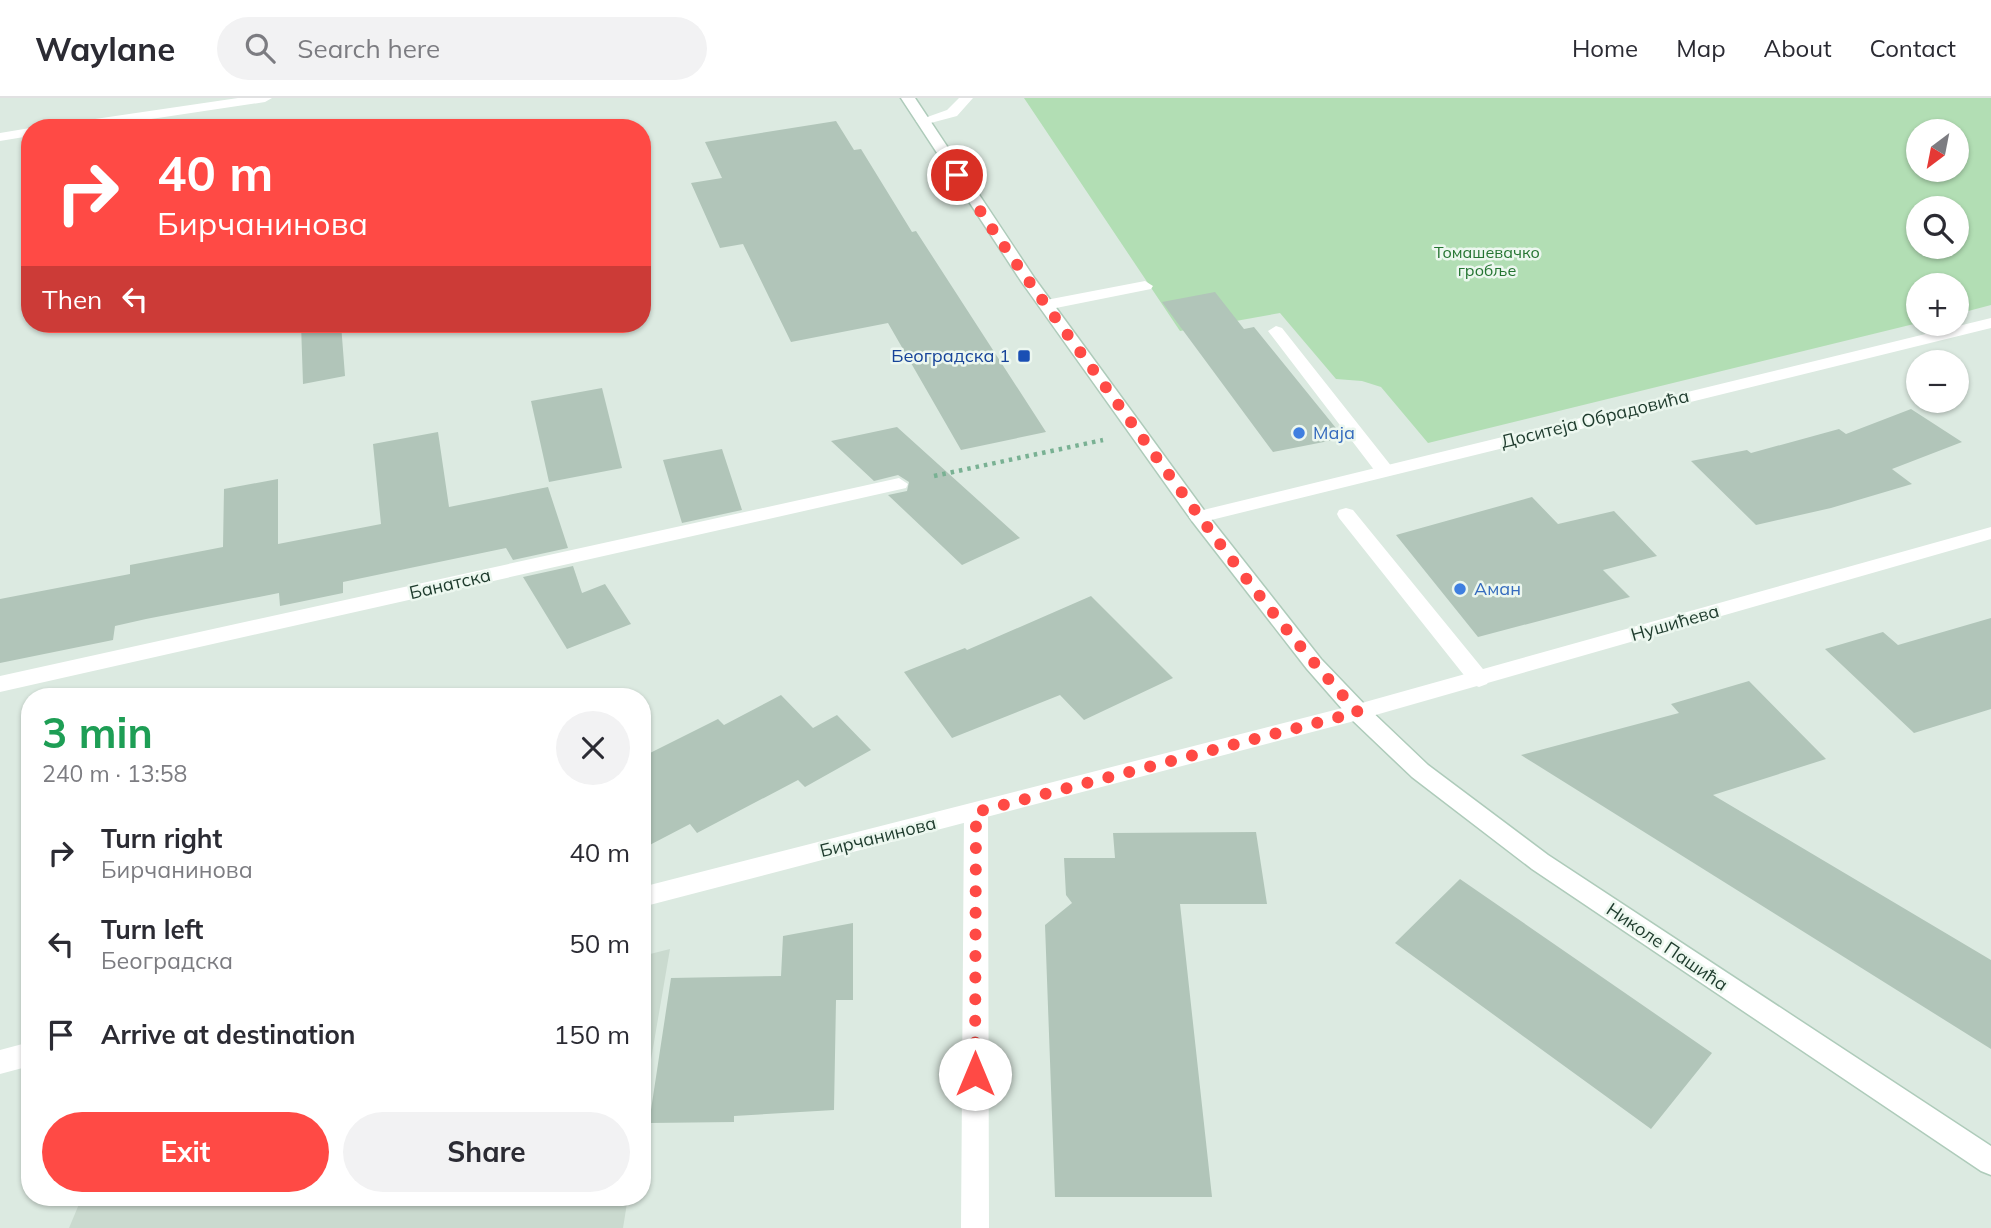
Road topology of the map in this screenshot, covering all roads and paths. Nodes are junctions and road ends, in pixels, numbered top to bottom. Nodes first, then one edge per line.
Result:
1 (265, 98) edge
2 (908, 98) edge
3 (966, 98) edge
4 (122, 119) edge
5 (923, 121) junction
6 (21, 134) edge
7 (0, 137) edge
8 (1145, 286) dead end
9 (1046, 305) junction
10 (1991, 323) edge
11 (1276, 331) dead end
12 (1139, 433) junction
13 (1385, 471) junction
14 (899, 484) joint
15 (1346, 514) dead end
16 (1199, 517) junction
17 (1991, 533) edge
18 (1479, 678) junction
19 (0, 684) edge
20 (1358, 712) junction
21 (976, 812) junction
22 (651, 895) edge
23 (21, 1056) edge
24 (0, 1062) edge
25 (1991, 1162) edge
26 (975, 1228) edge

1 - 4 street
2 - 5 street, Николе Пашића
3 - 5 street
5 - 9 street, Николе Пашића
6 - 7 street
8 - 9 street
9 - 12 street, Николе Пашића
10 - 13 street, Доситеја Обрадовића
11 - 13 street
12 - 14 path
12 - 16 street, Николе Пашића
13 - 16 street, Доситеја Обрадовића
14 - 19 street, Банатска
15 - 18 street
16 - 20 street, Николе Пашића
17 - 18 street, Нушићева
18 - 20 street, Нушићева
20 - 21 street, Бирчанинова
20 - 25 street, Николе Пашића
21 - 22 street, Бирчанинова
21 - 26 street
23 - 24 street

